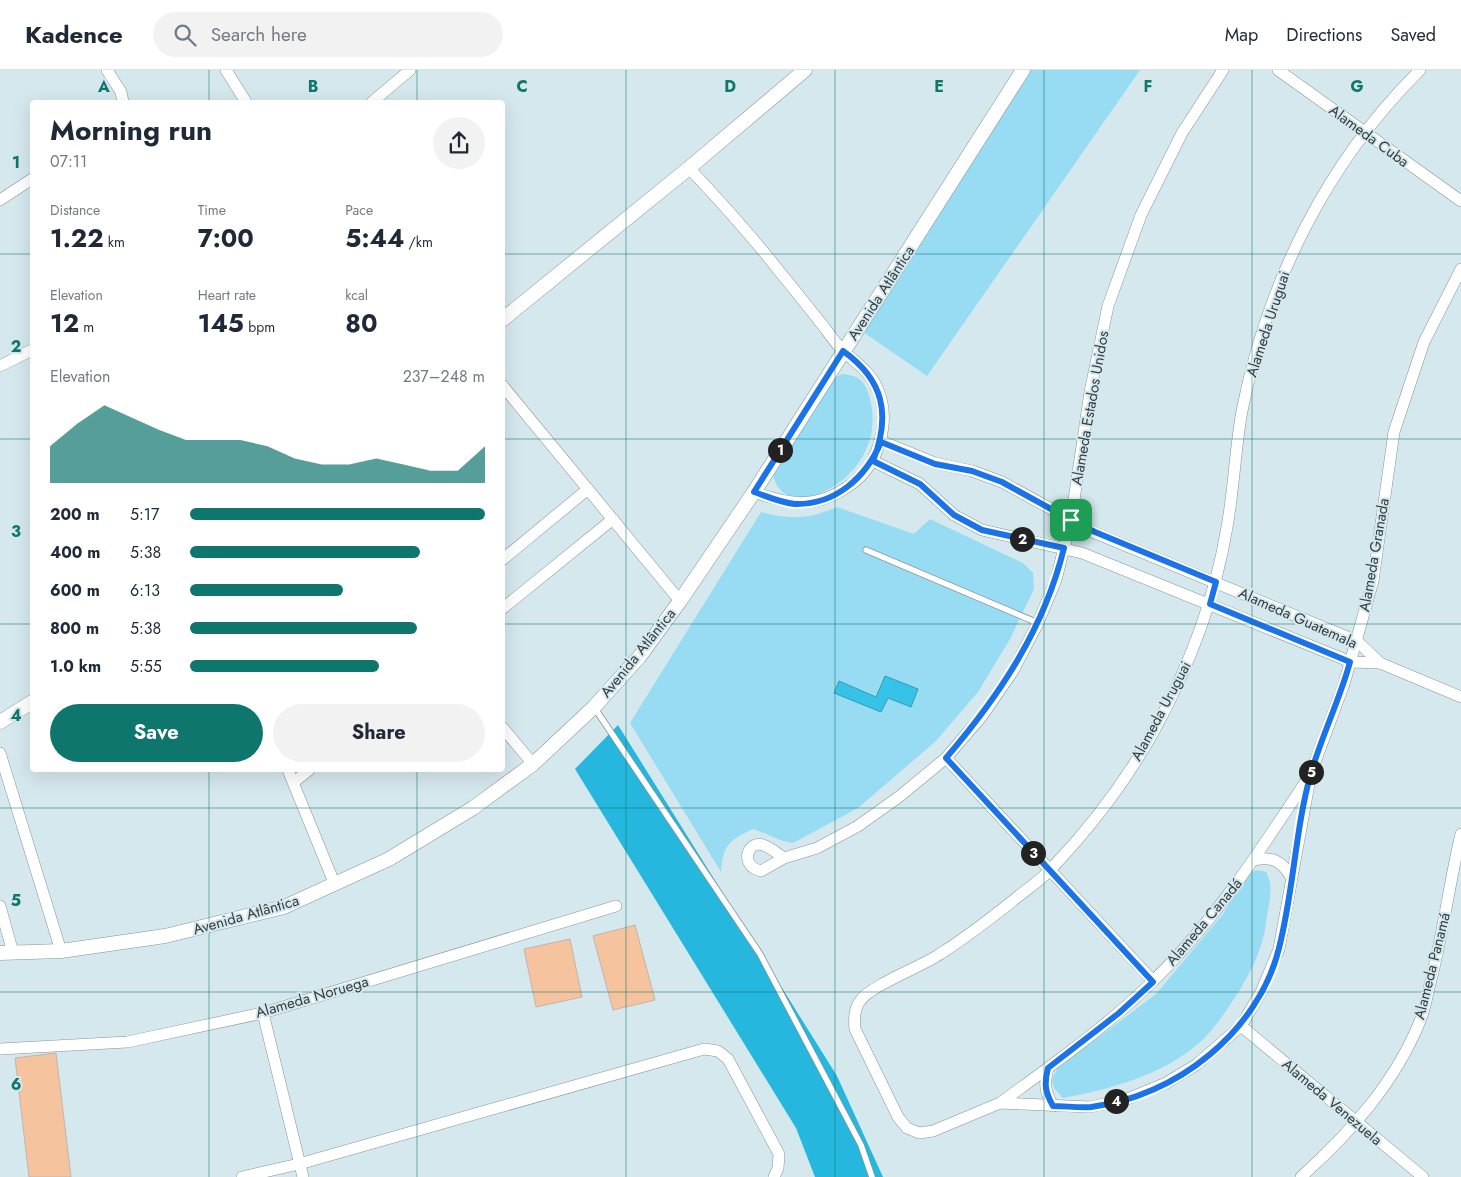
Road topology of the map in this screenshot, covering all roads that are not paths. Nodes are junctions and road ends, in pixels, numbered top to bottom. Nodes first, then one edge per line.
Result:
1 (107, 70) edge
2 (226, 70) edge
3 (410, 70) edge
4 (805, 70) edge
5 (1023, 70) edge
6 (1223, 70) edge
7 (1278, 70) edge
8 (1420, 70) edge
9 (123, 100) edge
10 (245, 100) edge
11 (374, 100) edge
12 (1364, 134) junction
13 (689, 168) junction
14 (30, 180) edge
15 (0, 200) edge
16 (1461, 201) edge
17 (1461, 269) edge
18 (505, 318) edge
19 (30, 351) edge
20 (843, 351) junction
21 (0, 366) edge
22 (505, 389) edge
23 (881, 442) junction
24 (873, 461) junction
25 (588, 489) junction
26 (754, 492) junction
27 (612, 519) junction
28 (1071, 520) junction
29 (1064, 548) junction
30 (866, 550) dead end
31 (505, 558) edge
32 (1216, 582) junction
33 (680, 601) junction
34 (1210, 604) junction
35 (505, 608) edge
36 (1038, 623) junction
37 (1357, 641) junction
38 (1350, 662) junction
39 (1380, 663) junction
40 (1461, 698) edge
41 (30, 703) edge
42 (594, 708) junction
43 (0, 722) edge
44 (505, 731) edge
45 (0, 752) edge
46 (946, 758) junction
47 (533, 764) junction
48 (289, 772) edge
49 (306, 772) edge
50 (1311, 773) junction
51 (294, 782) junction
52 (1461, 834) edge
53 (784, 858) dead end
54 (1254, 860) junction
55 (1049, 871) junction
56 (1291, 877) junction
57 (335, 885) junction
58 (0, 906) edge
59 (616, 906) dead end
60 (61, 951) junction
61 (7, 953) edge
62 (1153, 982) junction
63 (262, 1013) junction
64 (1241, 1026) junction
65 (0, 1049) edge
66 (1048, 1068) junction
67 (1000, 1103) junction
68 (1053, 1106) junction
69 (898, 1117) joint
70 (1356, 1123) junction
71 (299, 1164) junction
72 (242, 1177) edge
73 (303, 1177) edge
74 (774, 1177) edge
75 (872, 1177) edge
76 (1301, 1177) edge
77 (1423, 1177) edge

1 - 9 street
2 - 10 street
3 - 11 street
4 - 13 street
5 - 20 street, Avenida Atlântica
6 - 28 street, Alameda Estados Unidos
7 - 12 street, Alameda Cuba
8 - 12 street, Alameda Uruguai
12 - 16 street, Alameda Cuba
12 - 32 street, Alameda Uruguai
13 - 18 street
13 - 20 street
14 - 15 street
17 - 37 street, Alameda Granada
19 - 21 street
20 - 23 street
20 - 26 street, Avenida Atlântica
22 - 25 street
23 - 24 street
23 - 28 street, Alameda Guatemala
24 - 26 street
24 - 29 street, Alameda Guatemala
25 - 27 street
25 - 31 street
26 - 33 street, Avenida Atlântica
27 - 33 street
27 - 35 street
28 - 29 street, Alameda Estados Unidos
28 - 32 street, Alameda Guatemala
29 - 34 street, Alameda Guatemala
29 - 36 street, Alameda Estados Unidos
30 - 36 lane
32 - 34 street, Alameda Uruguai
32 - 37 street, Alameda Guatemala
33 - 42 street, Avenida Atlântica
34 - 38 street, Alameda Guatemala
34 - 55 street, Alameda Uruguai
36 - 46 street, Alameda Estados Unidos
37 - 38 street, Alameda Granada
37 - 39 street, Alameda Guatemala
38 - 39 street, Alameda Guatemala
38 - 50 street, Alameda Granada
39 - 40 street, Alameda Guatemala
41 - 43 street
42 - 47 street, Avenida Atlântica
42 - 75 lane
44 - 47 street
45 - 60 street
46 - 53 street, Alameda Estados Unidos
46 - 55 street
47 - 57 street, Avenida Atlântica
48 - 51 street
49 - 51 street
50 - 54 street, Alameda Canadá
50 - 56 street, Alameda Granada
51 - 57 street
52 - 70 street, Alameda Panamá
54 - 56 street
54 - 62 street, Alameda Canadá
55 - 62 street
55 - 69 street, Alameda Uruguai
56 - 64 street, Alameda Granada
57 - 60 street, Avenida Atlântica
58 - 61 street
59 - 63 street, Alameda Noruega
60 - 61 street, Avenida Atlântica
62 - 66 street, Alameda Canadá
63 - 65 street, Alameda Noruega
63 - 71 street
64 - 68 street, Alameda Granada
64 - 70 street, Alameda Venezuela
66 - 67 street, Alameda Canadá
66 - 68 street
67 - 68 street, Alameda Granada
67 - 69 street, Alameda Granada
70 - 76 street, Alameda Panamá
70 - 77 street, Alameda Venezuela
71 - 72 street
71 - 73 street
71 - 74 street

